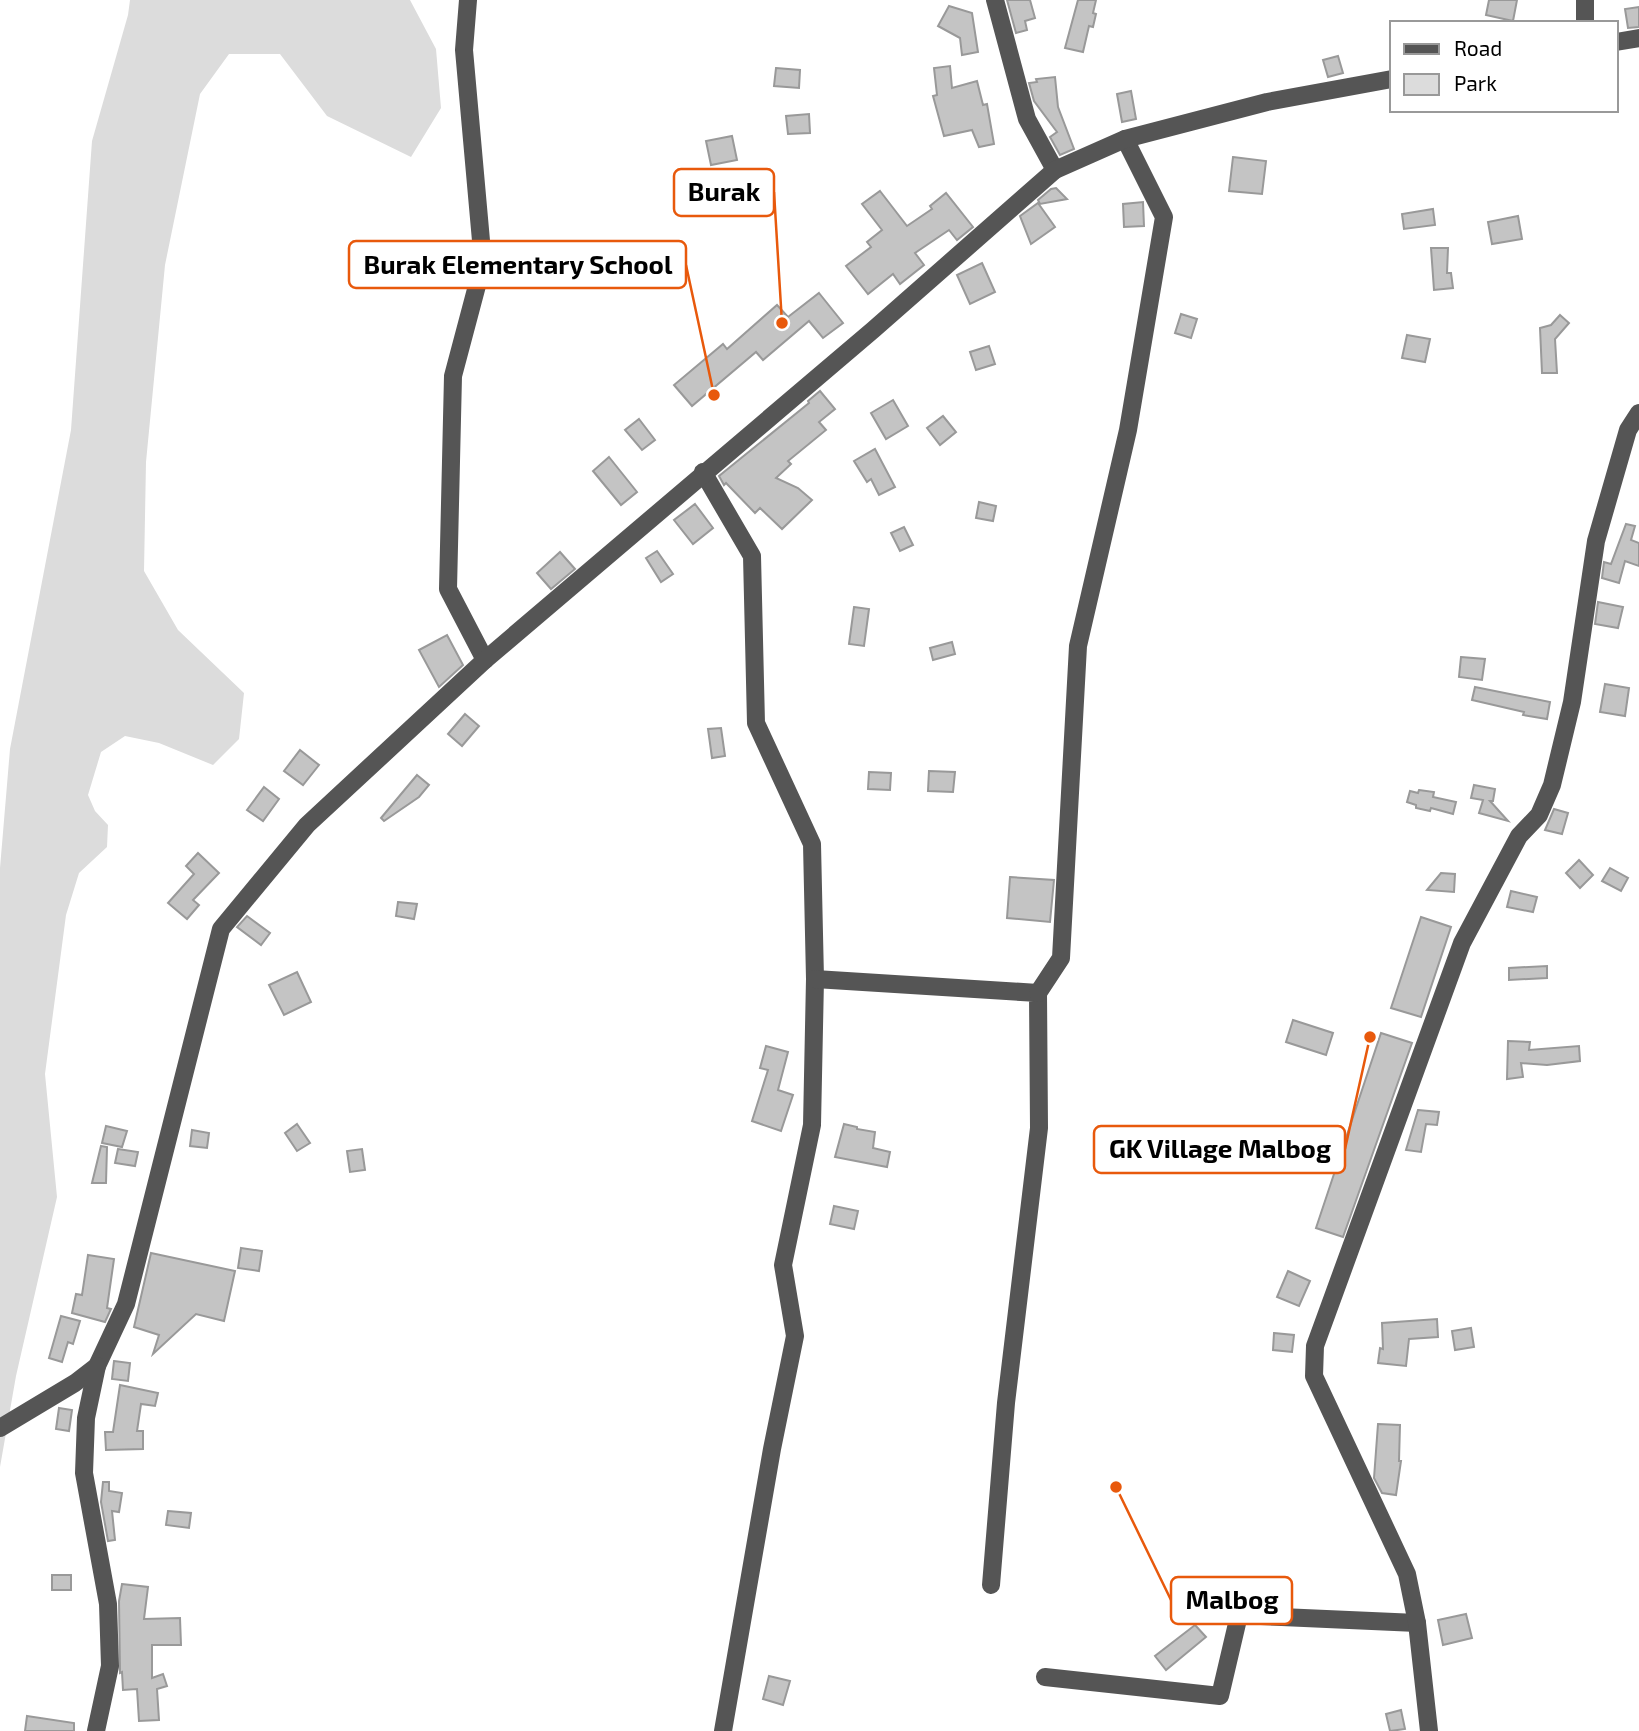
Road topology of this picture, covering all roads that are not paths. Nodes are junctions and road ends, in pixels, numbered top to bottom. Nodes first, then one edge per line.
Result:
1 (468, 0) edge
2 (995, 0) edge
3 (1585, 0) edge
4 (1585, 21) edge
5 (1639, 38) edge
6 (1618, 41) edge
7 (1390, 79) edge
8 (1125, 139) junction
9 (1055, 170) junction
10 (1639, 413) edge
11 (703, 472) junction
12 (485, 660) junction
13 (815, 979) junction
14 (1038, 993) junction
15 (97, 1366) junction
16 (0, 1428) edge
17 (991, 1585) dead end
18 (1417, 1623) junction
19 (1045, 1677) dead end
20 (96, 1731) edge
21 (723, 1731) edge
22 (1429, 1731) edge

1 - 12 street
2 - 9 street
3 - 4 street
5 - 6 street
7 - 8 street
8 - 9 street
8 - 14 street
9 - 11 street
10 - 18 street
11 - 12 street
11 - 13 street
12 - 15 street
13 - 14 street
13 - 21 street
14 - 17 street
15 - 16 street
15 - 20 street
18 - 19 street
18 - 22 street

